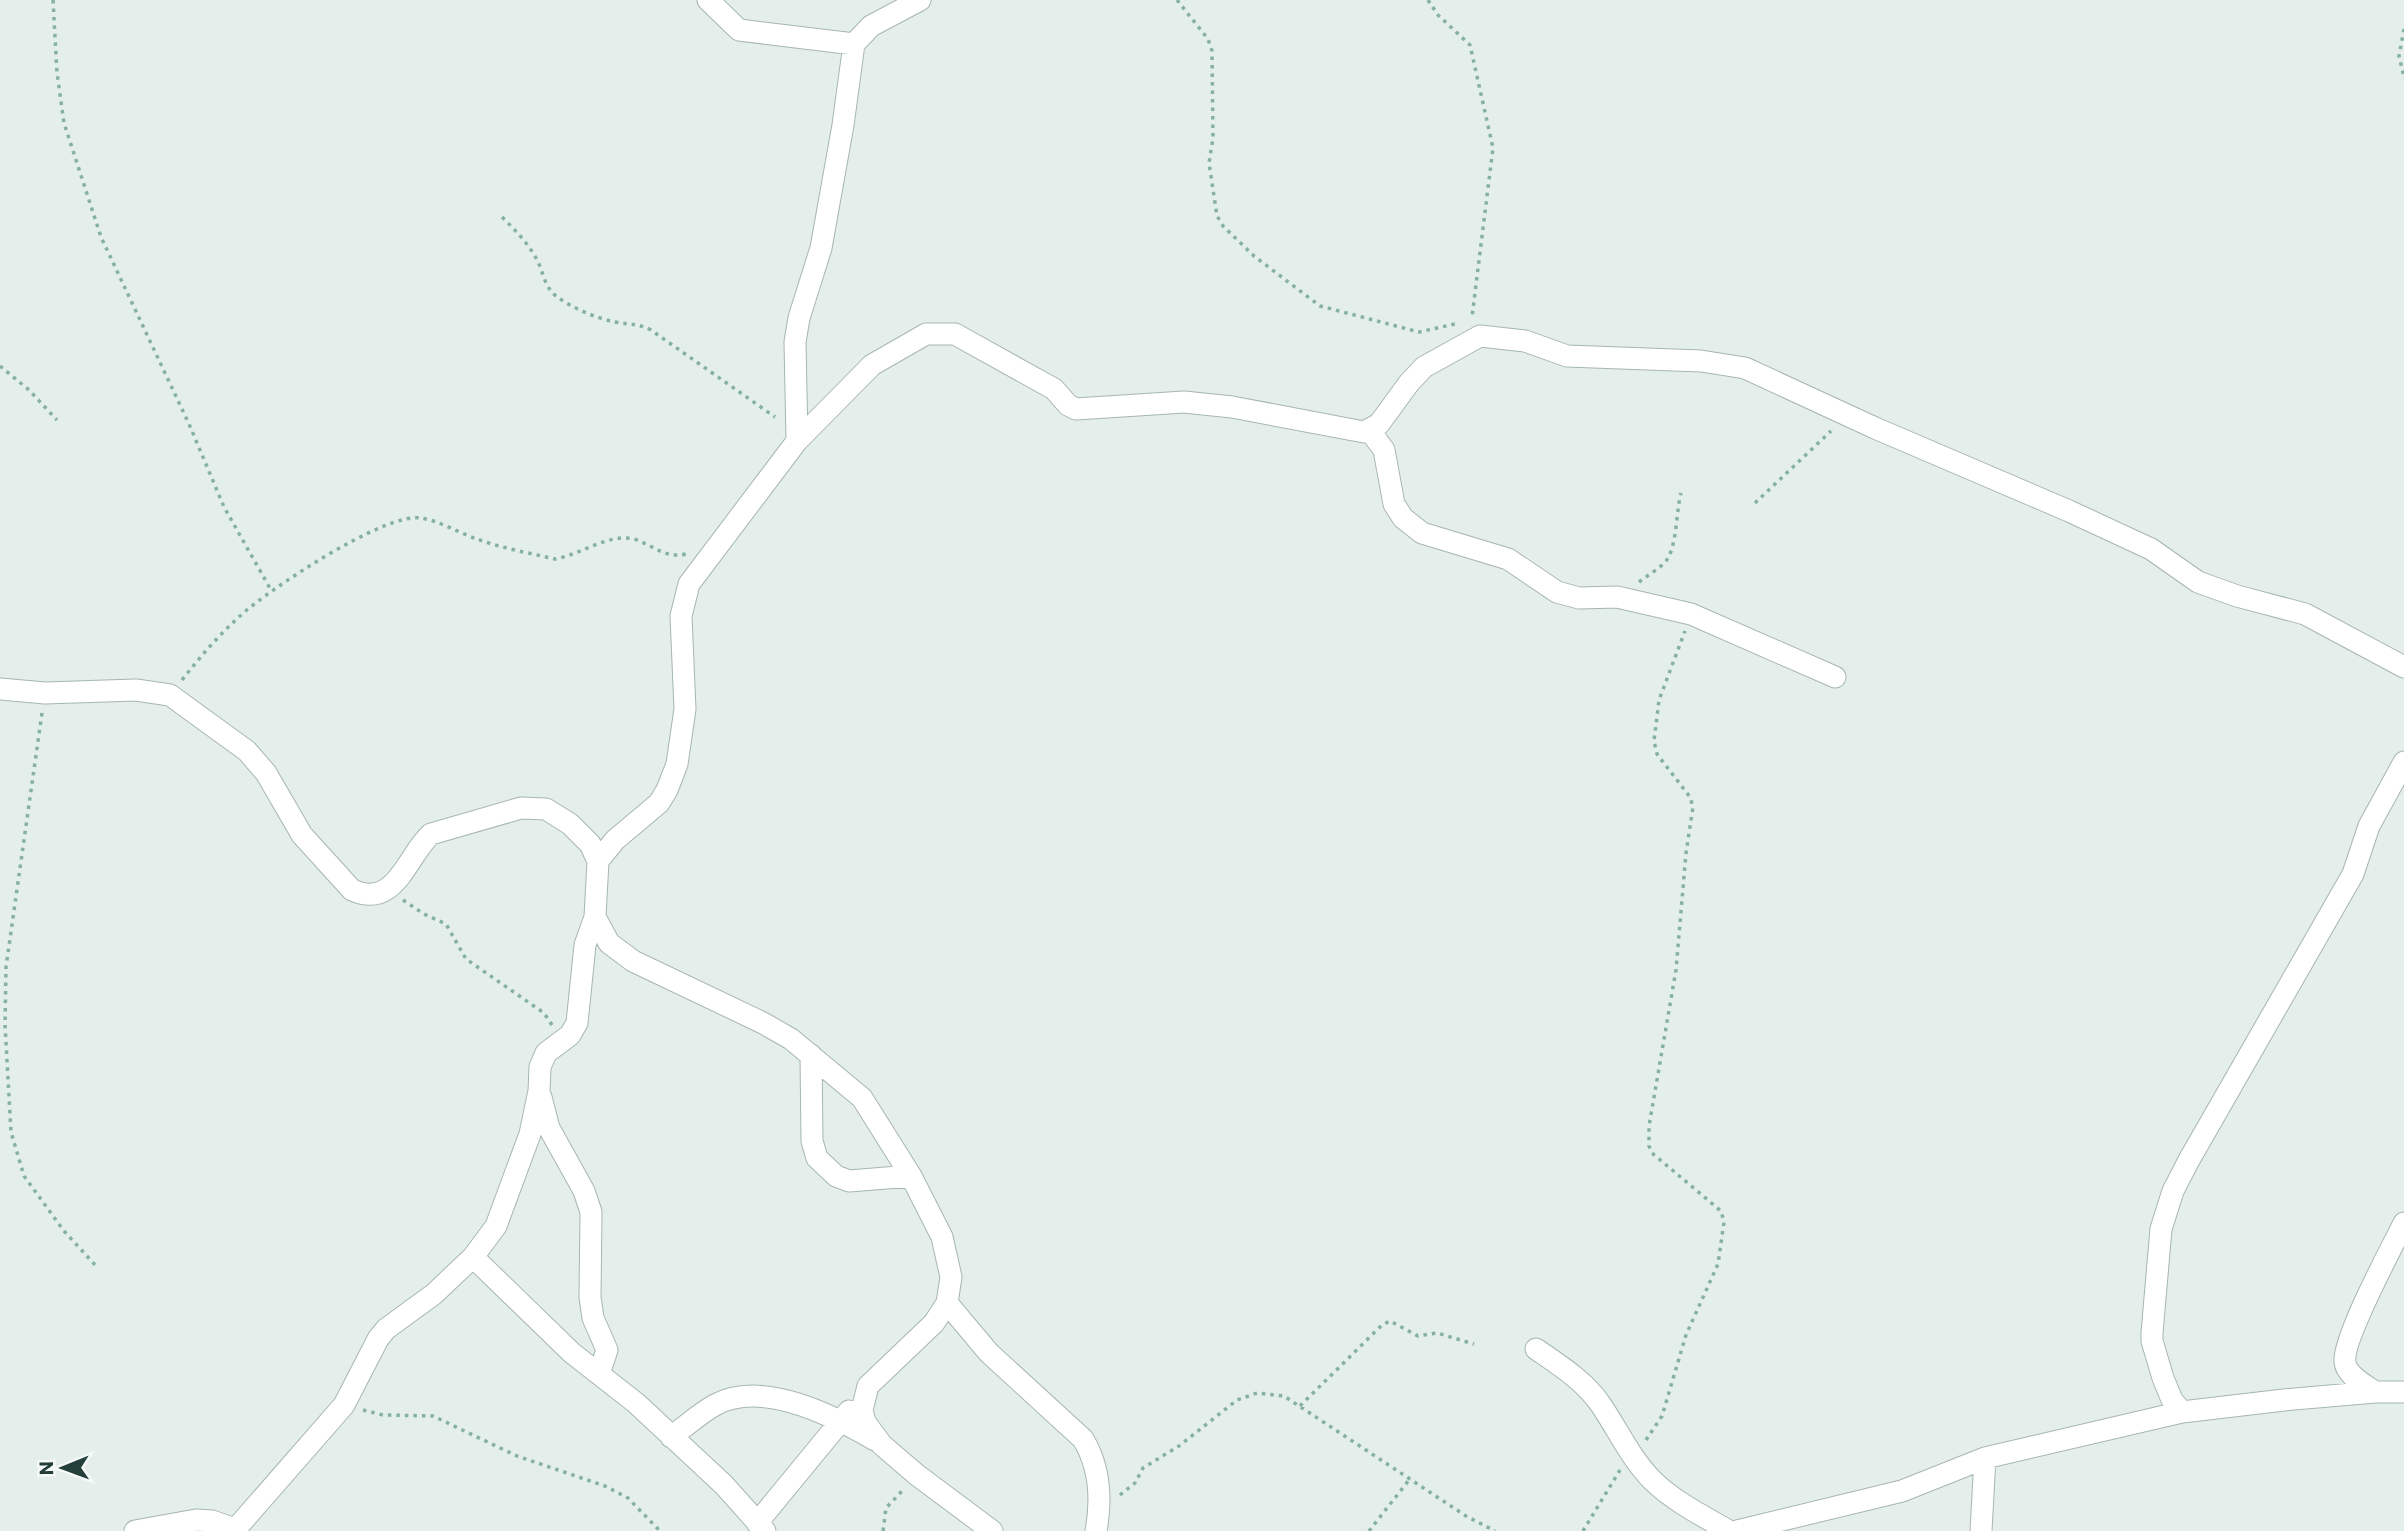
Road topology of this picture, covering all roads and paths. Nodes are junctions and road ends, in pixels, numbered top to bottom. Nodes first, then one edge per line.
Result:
1 (53, 0) edge
2 (708, 0) edge
3 (920, 0) edge
4 (1177, 0) edge
5 (1428, 0) edge
6 (2404, 29) edge
7 (854, 44) junction
8 (2404, 77) edge
9 (502, 217) dead end
10 (1464, 333) junction
11 (0, 366) edge
12 (1847, 415) junction
13 (57, 420) dead end
14 (1370, 430) junction
15 (797, 436) junction
16 (1681, 494) dead end
17 (1755, 503) dead end
18 (720, 541) junction
19 (271, 590) junction
20 (1617, 597) junction
21 (1691, 614) junction
22 (2404, 667) edge
23 (1835, 677) dead end
24 (0, 689) edge
25 (45, 693) junction
26 (170, 695) junction
27 (2404, 762) edge
28 (598, 861) junction
29 (386, 888) junction
30 (595, 917) junction
31 (557, 1044) junction
32 (811, 1055) junction
33 (539, 1091) junction
34 (911, 1176) junction
35 (2404, 1223) edge
36 (472, 1257) junction
37 (97, 1267) dead end
38 (947, 1303) junction
39 (1474, 1344) dead end
40 (1536, 1349) dead end
41 (598, 1374) junction
42 (2375, 1392) junction
43 (2404, 1392) edge
44 (864, 1395) junction
45 (344, 1405) junction
46 (1300, 1406) junction
47 (2182, 1412) junction
48 (841, 1420) junction
49 (671, 1437) junction
50 (882, 1445) junction
51 (1633, 1454) junction
52 (1985, 1458) junction
53 (917, 1475) junction
54 (1409, 1479) junction
55 (1098, 1522) edge
56 (761, 1527) edge
57 (234, 1530) edge
58 (135, 1531) edge
59 (660, 1531) edge
60 (883, 1531) edge
61 (992, 1531) edge
62 (1369, 1531) edge
63 (1495, 1531) edge
64 (1583, 1531) edge
65 (1729, 1531) edge
66 (1737, 1531) edge
67 (1981, 1531) edge

1 - 19 path
2 - 7 street
3 - 7 street
4 - 10 path
5 - 10 path
6 - 8 path
7 - 15 street
9 - 15 path
10 - 12 street
10 - 14 street
11 - 13 path
12 - 17 path
12 - 22 street
14 - 15 street
14 - 20 street
15 - 18 street
16 - 20 path
18 - 19 path
18 - 28 street
19 - 26 path
20 - 21 street
21 - 23 street
21 - 51 path
24 - 25 street
25 - 26 street
25 - 37 path
26 - 29 street
27 - 47 street
28 - 29 street
28 - 30 street
29 - 31 path
30 - 31 street
30 - 32 street
31 - 33 street
32 - 34 street
32 - 34 street
33 - 36 street
33 - 41 street
34 - 38 street
35 - 42 street
36 - 41 street
36 - 45 street
38 - 44 street
38 - 55 street
39 - 46 path
40 - 51 street
41 - 49 street
42 - 43 street
42 - 47 street
44 - 48 street
44 - 50 street
45 - 57 street
45 - 59 path
46 - 54 path
46 - 55 path
47 - 52 street
48 - 49 street
48 - 50 street
48 - 56 street
49 - 56 street
50 - 53 street
51 - 64 path
51 - 65 street
52 - 66 street
52 - 67 street
53 - 60 path
53 - 61 street
54 - 62 path
54 - 63 path
57 - 58 street

